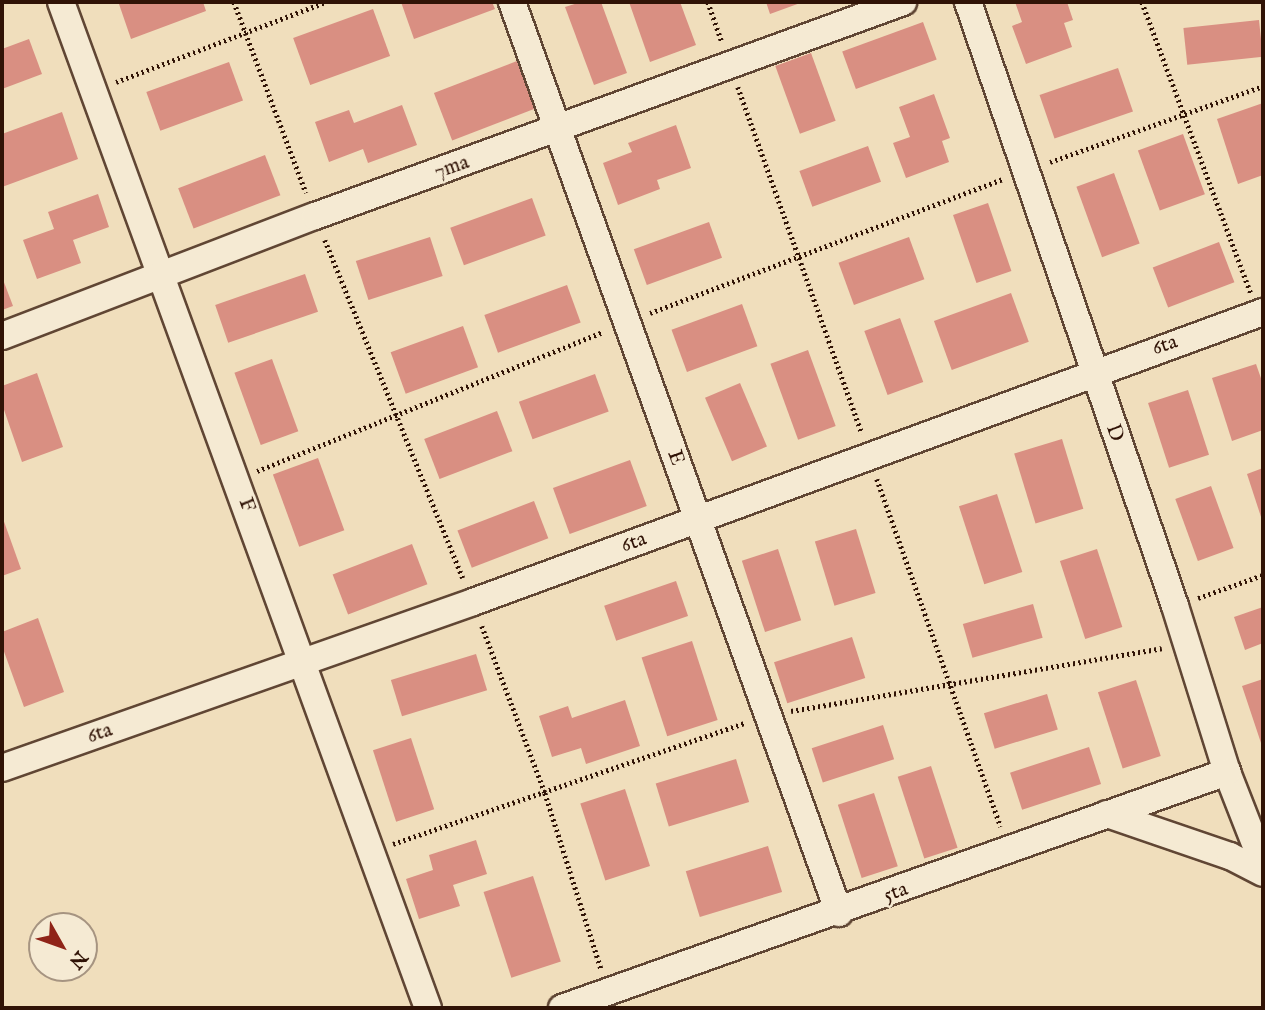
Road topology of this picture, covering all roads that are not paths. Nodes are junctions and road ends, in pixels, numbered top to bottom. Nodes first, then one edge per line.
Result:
1 (61, 2) edge
2 (512, 2) edge
3 (903, 2) edge
4 (968, 2) edge
5 (558, 130) junction
6 (160, 277) junction
7 (1261, 313) edge
8 (2, 336) edge
9 (1093, 372) junction
10 (698, 520) junction
11 (304, 662) junction
12 (2, 768) edge
13 (1227, 772) junction
14 (1107, 814) junction
15 (1263, 864) edge
16 (1263, 873) edge
17 (839, 913) junction
18 (428, 1008) edge
19 (562, 1008) edge

1 - 6 street, F
2 - 5 street, E
3 - 5 street, 7ma
4 - 9 street, D
5 - 6 street, 7ma
5 - 10 street, E
6 - 8 street, 7ma
6 - 11 street, F
7 - 9 street, 6ta
9 - 10 street, 6ta
9 - 13 street, D
10 - 11 street, 6ta
10 - 17 street, E
11 - 12 street, 6ta
11 - 18 street, F
13 - 14 street, 5ta
13 - 15 street, D
14 - 16 street
14 - 17 street, 5ta
17 - 19 street, 5ta

